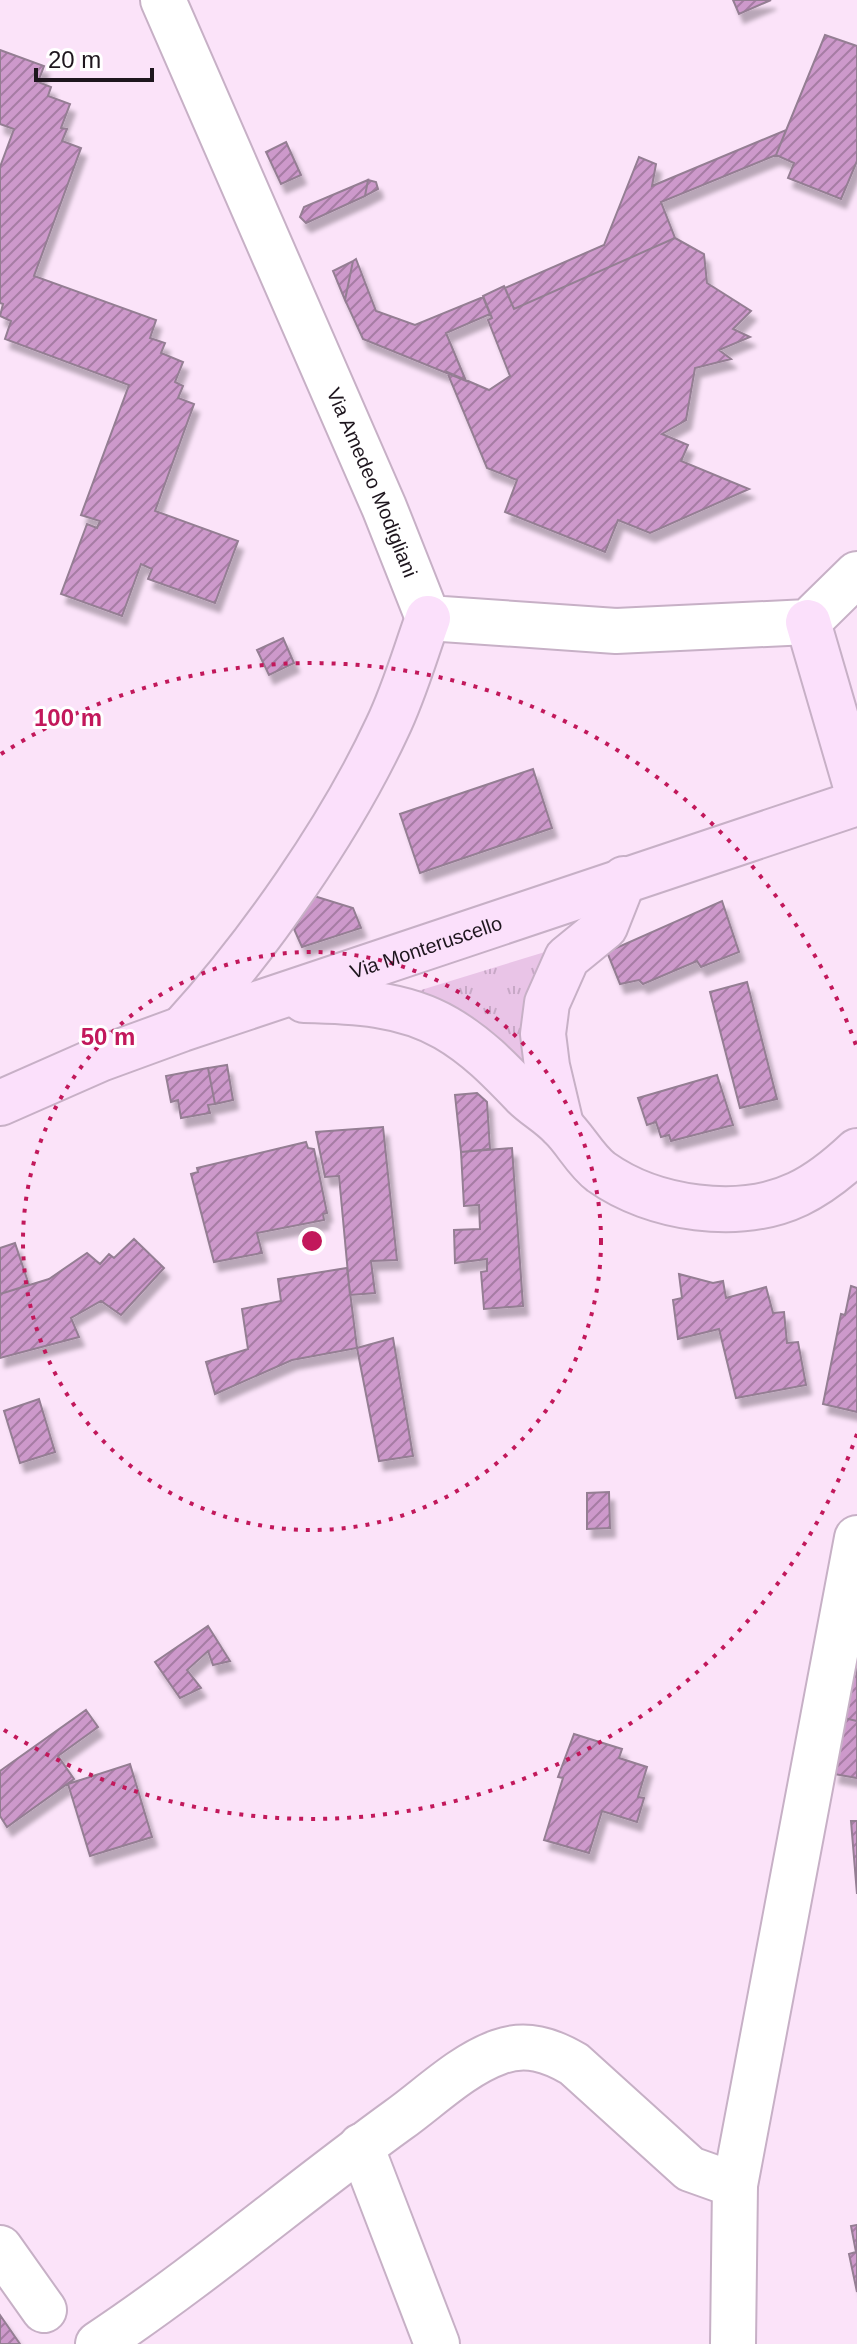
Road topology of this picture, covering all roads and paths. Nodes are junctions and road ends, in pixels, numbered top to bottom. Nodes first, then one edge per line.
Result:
1 (163, 0) edge
2 (857, 574) edge
3 (428, 618) junction
4 (808, 622) junction
5 (857, 790) edge
6 (857, 803) edge
7 (624, 879) junction
8 (274, 999) junction
9 (182, 1029) junction
10 (0, 1103) edge
11 (561, 1125) junction
12 (857, 1151) edge
13 (857, 1538) edge
14 (361, 2146) junction
15 (735, 2185) junction
16 (0, 2248) edge
17 (44, 2310) dead end
18 (98, 2344) edge
19 (437, 2344) edge
20 (733, 2344) edge

1 - 3 street, Via Amedeo Modigliani
2 - 4 street
3 - 4 street
3 - 9 street
4 - 5 street
6 - 7 street, Via Monteruscello
7 - 8 street, Via Monteruscello
7 - 11 street
8 - 9 street, Via Monteruscello
8 - 11 street
9 - 10 street, Via Monteruscello
11 - 12 street
13 - 15 street
14 - 15 street
14 - 18 street
14 - 19 street
15 - 20 street
16 - 17 street

